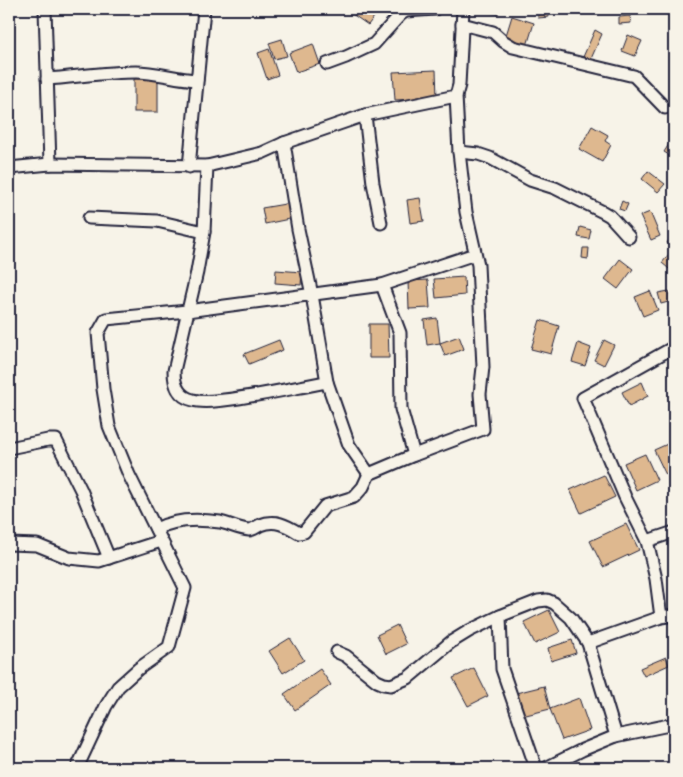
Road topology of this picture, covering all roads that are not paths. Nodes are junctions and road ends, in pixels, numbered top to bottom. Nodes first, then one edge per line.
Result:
1 (45, 9) edge
2 (204, 9) edge
3 (435, 9) edge
4 (463, 9) edge
5 (462, 24) junction
6 (327, 64) dead end
7 (47, 79) junction
8 (197, 80) junction
9 (456, 96) junction
10 (665, 108) dead end
11 (365, 115) junction
12 (284, 143) junction
13 (459, 152) junction
14 (50, 164) junction
15 (207, 166) junction
16 (189, 167) junction
17 (9, 168) edge
18 (89, 218) dead end
19 (381, 223) dead end
20 (204, 232) junction
21 (629, 237) dead end
22 (475, 254) junction
23 (382, 284) junction
24 (312, 295) junction
25 (187, 311) junction
26 (674, 347) edge
27 (327, 382) junction
28 (9, 448) edge
29 (414, 455) junction
30 (369, 474) junction
31 (156, 529) junction
32 (674, 532) edge
33 (160, 541) junction
34 (647, 541) junction
35 (9, 544) edge
36 (109, 558) junction
37 (674, 615) edge
38 (500, 616) junction
39 (661, 618) junction
40 (588, 643) junction
41 (337, 652) dead end
42 (674, 724) edge
43 (616, 736) junction
44 (76, 768) edge
45 (536, 768) edge
46 (546, 768) edge

1 - 7 street
2 - 8 street
3 - 6 street
4 - 5 street
5 - 9 street
5 - 10 street
7 - 8 street
7 - 14 street
8 - 16 street
9 - 11 street
9 - 13 street
11 - 12 street
11 - 19 street
12 - 15 street
12 - 24 street
13 - 21 street
13 - 22 street
14 - 16 street
14 - 17 street
15 - 16 street
15 - 20 street
18 - 20 street
20 - 25 street
22 - 23 street
22 - 29 street
23 - 24 street
23 - 29 street
24 - 25 street
24 - 27 street
25 - 27 street
25 - 31 street
26 - 34 street
27 - 30 street
28 - 36 street
29 - 30 street
30 - 31 street
31 - 33 street
32 - 34 street
33 - 36 street
33 - 44 street
34 - 39 street
35 - 36 street
37 - 39 street
38 - 40 street
38 - 41 street
38 - 45 street
39 - 40 street
40 - 43 street
42 - 43 street
43 - 46 street

